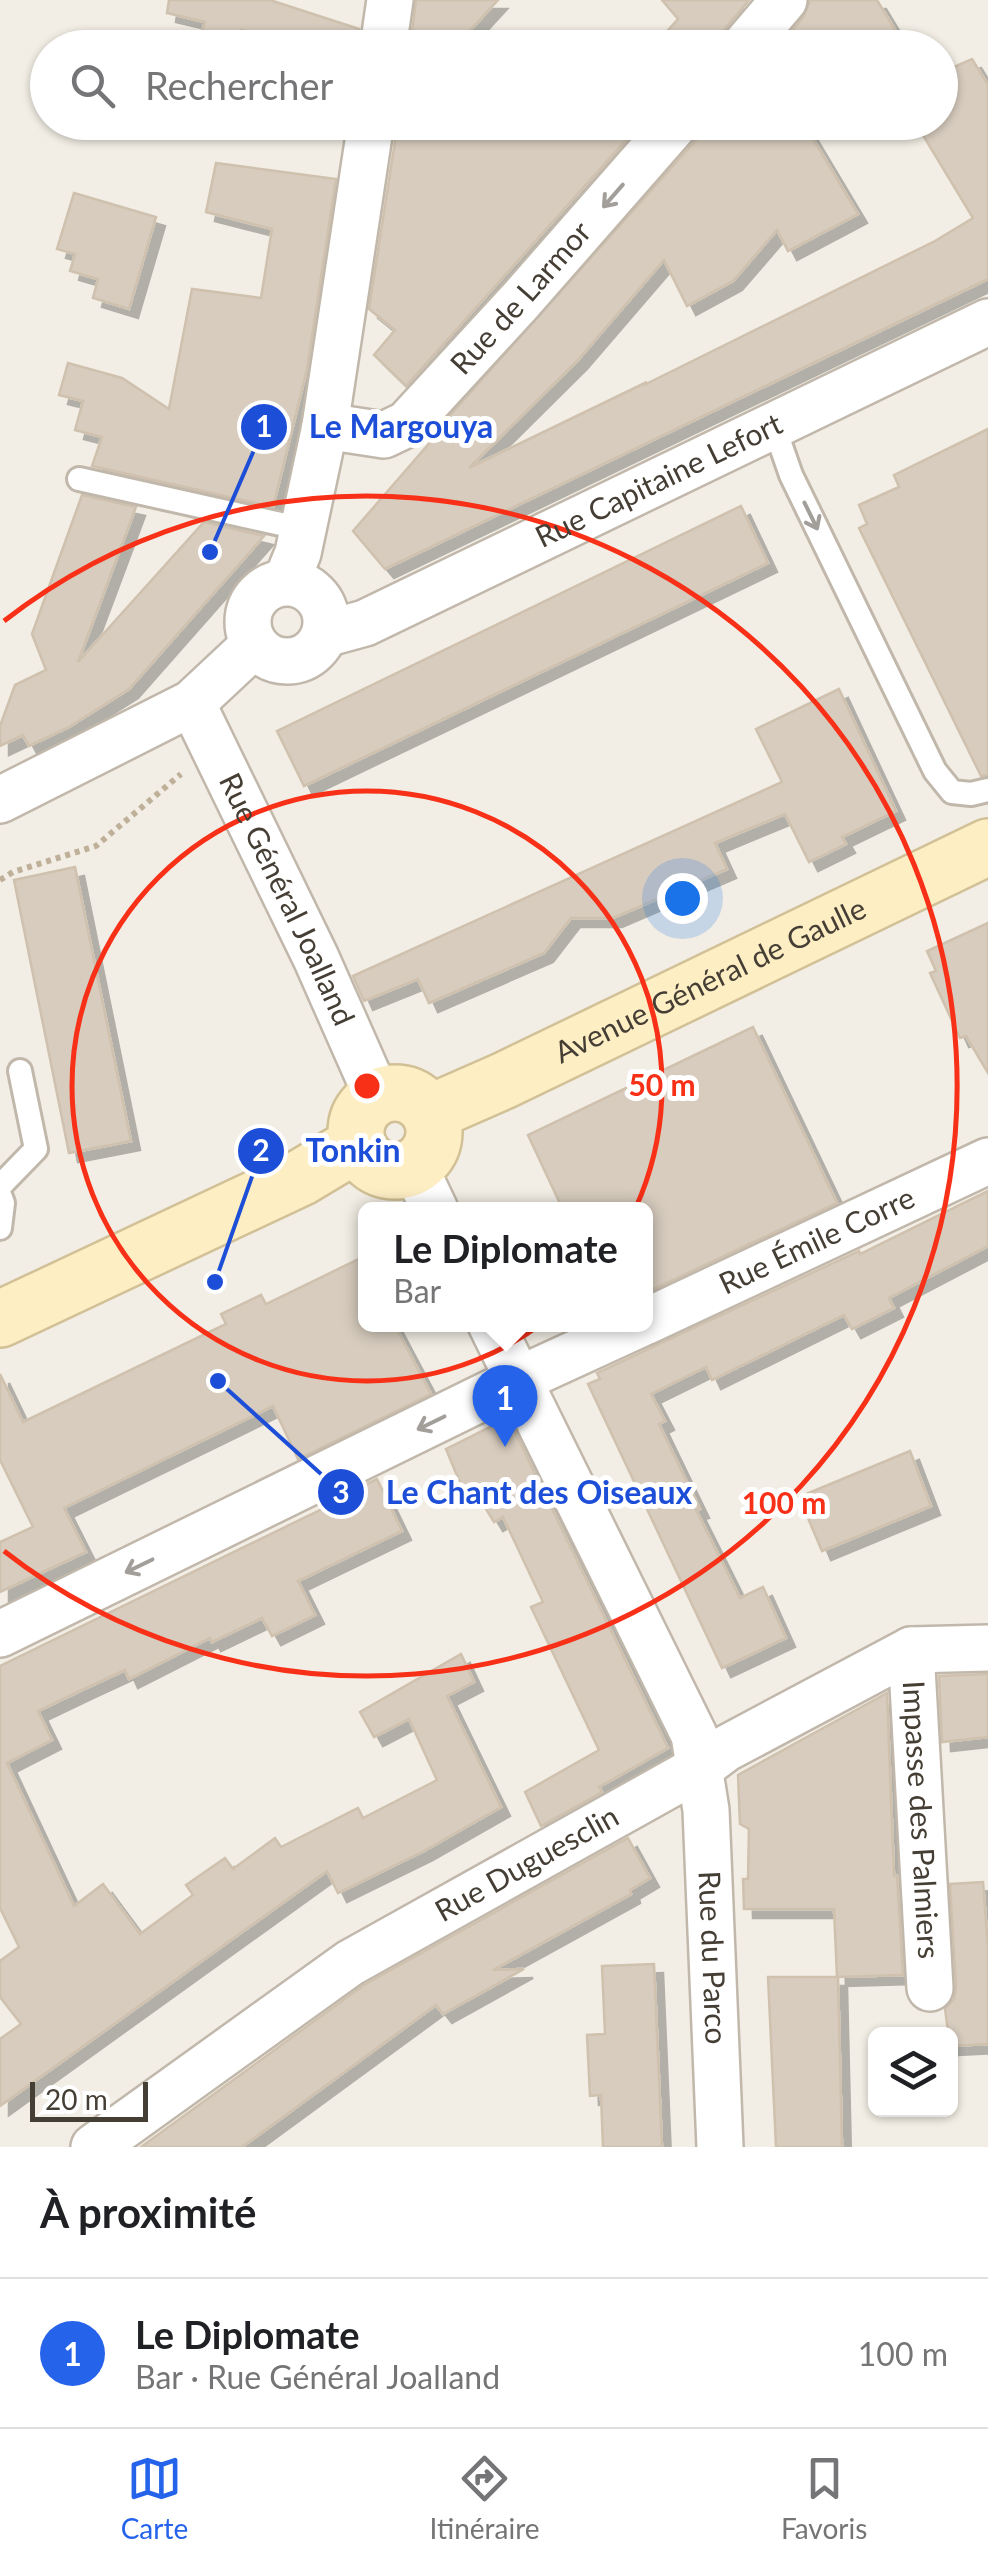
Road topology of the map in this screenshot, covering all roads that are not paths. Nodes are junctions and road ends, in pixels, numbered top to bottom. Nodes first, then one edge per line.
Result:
1 (784, 0) edge
2 (758, 30) edge
3 (368, 140) edge
4 (661, 140) edge
5 (988, 322) edge
6 (325, 426) junction
7 (774, 426) junction
8 (79, 479) dead end
9 (302, 528) junction
10 (286, 582) junction
11 (325, 634) junction
12 (254, 645) junction
13 (200, 722) junction
14 (988, 790) edge
15 (0, 800) edge
16 (988, 848) edge
17 (20, 1071) dead end
18 (430, 1113) junction
19 (367, 1120) junction
20 (988, 1161) edge
21 (0, 1186) edge
22 (424, 1188) edge
23 (0, 1195) edge
24 (0, 1228) edge
25 (3, 1311) edge
26 (653, 1318) edge
27 (495, 1332) edge
28 (623, 1332) edge
29 (518, 1380) junction
30 (0, 1634) edge
31 (988, 1648) edge
32 (911, 1650) junction
33 (700, 1767) junction
34 (930, 1988) dead end
35 (94, 2147) edge
36 (720, 2147) edge

1 - 2 street
3 - 6 street
4 -> 6 street, Rue de Larmor
5 - 7 street, Rue Capitaine Lefort
6 - 9 street
7 - 11 street, Rue Capitaine Lefort
7 -> 14 lane
8 - 9 lane
9 - 10 street
10 - 11 street
10 - 12 street
11 - 12 street
12 - 13 street
13 - 15 street
13 - 19 street, Rue Général Joalland
16 - 18 main road, Avenue Général de Gaulle
17 - 21 lane
18 - 19 main road
18 - 22 main road
19 - 22 main road
19 - 25 main road
20 - 26 street, Rue Émile Corre
23 - 24 lane
27 - 29 street
28 - 29 street, Rue Émile Corre
29 -> 30 street, Rue Émile Corre
29 - 33 street
31 - 32 street, Rue Duguesclin
32 - 33 street, Rue Duguesclin
32 - 34 street, Impasse des Palmiers
33 - 35 street, Rue Duguesclin
33 - 36 street, Rue du Parco

